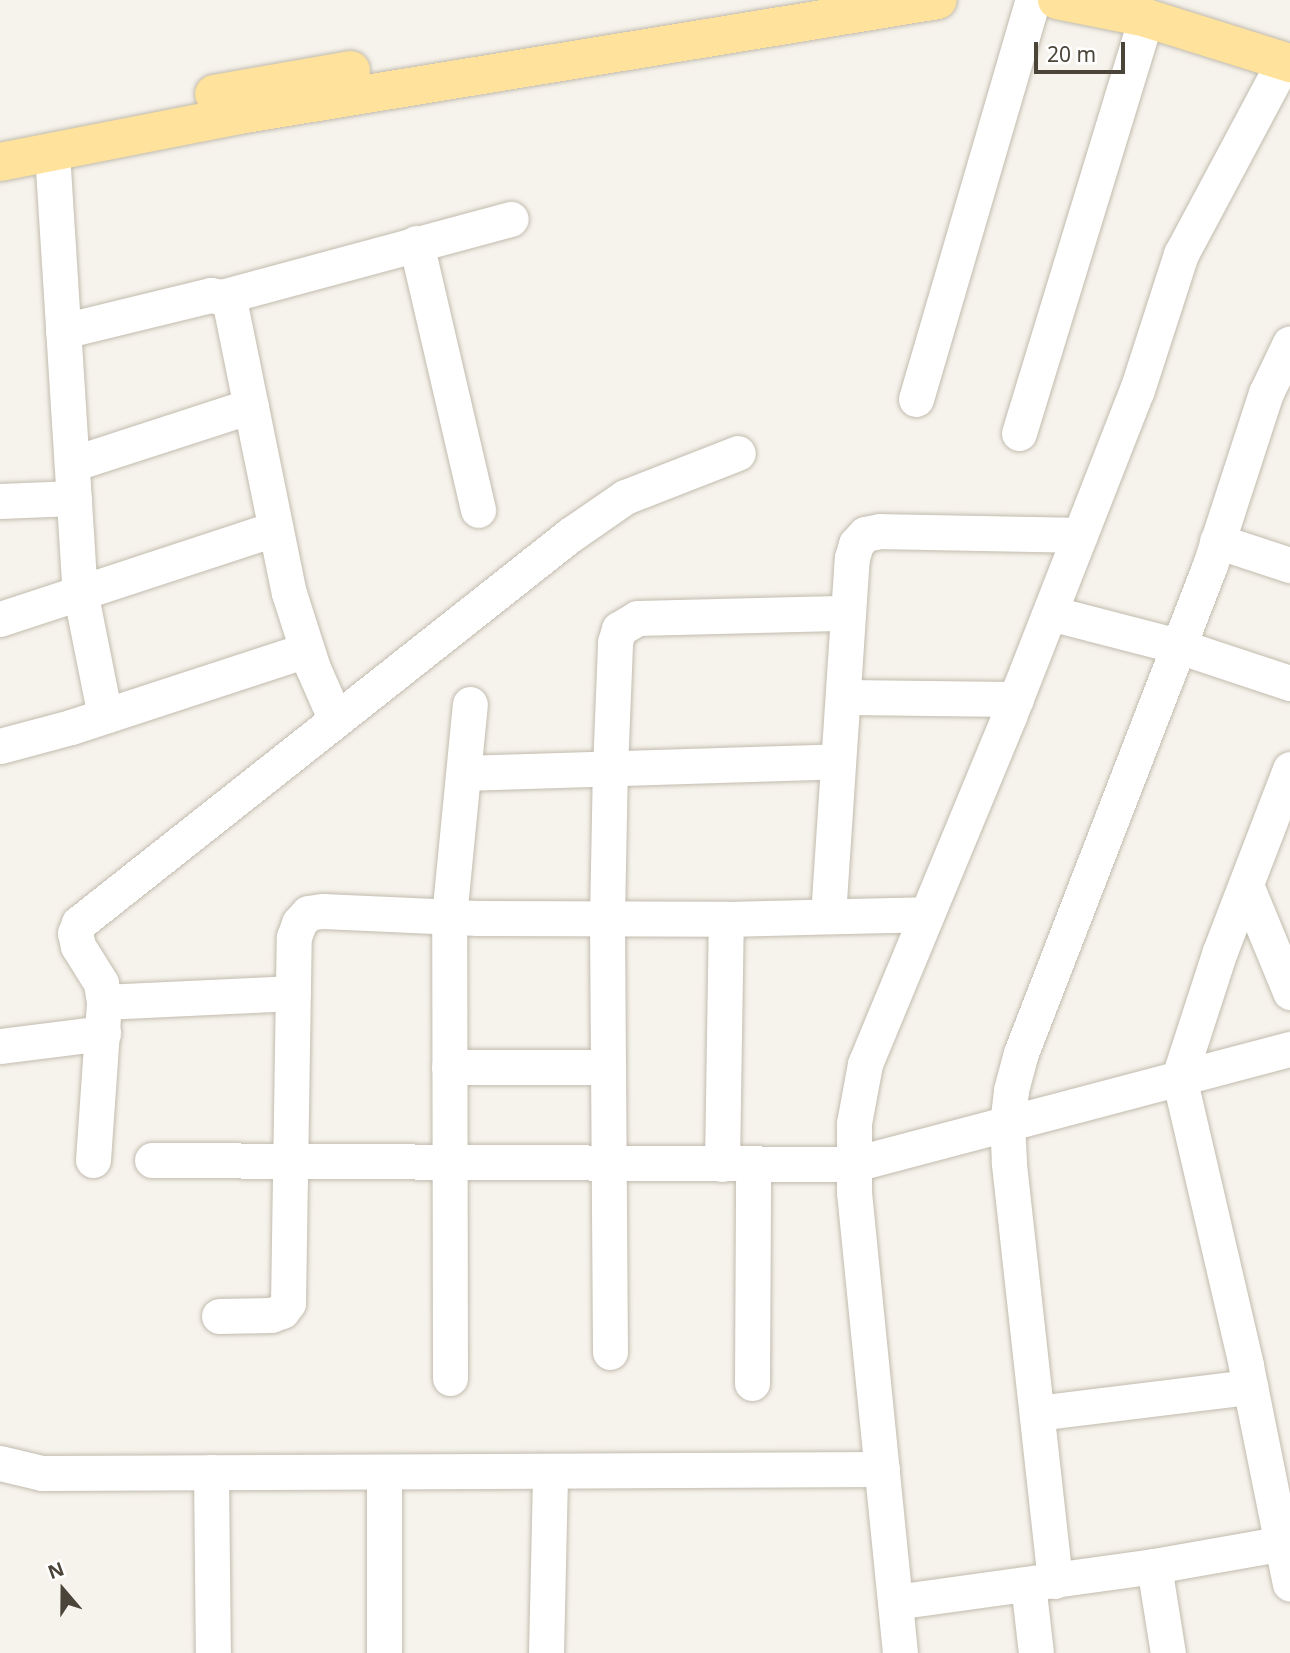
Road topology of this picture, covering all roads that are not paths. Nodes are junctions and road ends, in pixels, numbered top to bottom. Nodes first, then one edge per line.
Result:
1 (820, 0) edge
2 (938, 0) edge
3 (1033, 0) edge
4 (1057, 0) edge
5 (1147, 9) edge
6 (1288, 56) edge
7 (0, 141) edge
8 (52, 152) junction
9 (0, 162) edge
10 (511, 219) dead end
11 (416, 243) junction
12 (221, 297) junction
13 (63, 331) junction
14 (1290, 343) edge
15 (1278, 397) edge
16 (916, 399) dead end
17 (251, 406) junction
18 (1019, 433) dead end
19 (737, 453) dead end
20 (72, 464) junction
21 (74, 498) junction
22 (0, 501) edge
23 (478, 510) dead end
24 (274, 529) junction
25 (1080, 535) junction
26 (1217, 541) junction
27 (1290, 565) edge
28 (80, 591) junction
29 (848, 613) junction
30 (1050, 613) junction
31 (0, 619) edge
32 (1178, 646) junction
33 (307, 650) junction
34 (1290, 684) edge
35 (843, 697) junction
36 (1016, 699) junction
37 (470, 704) dead end
38 (106, 716) junction
39 (335, 718) junction
40 (0, 746) edge
41 (838, 761) junction
42 (610, 768) junction
43 (1290, 769) edge
44 (464, 773) junction
45 (1246, 885) junction
46 (926, 914) junction
47 (828, 916) junction
48 (449, 917) junction
49 (607, 919) junction
50 (726, 919) junction
51 (1290, 992) edge
52 (293, 993) junction
53 (103, 1017) junction
54 (0, 1046) edge
55 (1290, 1049) edge
56 (449, 1067) junction
57 (608, 1067) junction
58 (1179, 1076) junction
59 (1007, 1124) junction
60 (93, 1160) dead end
61 (152, 1160) dead end
62 (292, 1161) junction
63 (448, 1162) junction
64 (608, 1163) junction
65 (738, 1164) junction
66 (854, 1164) junction
67 (219, 1316) dead end
68 (610, 1352) dead end
69 (450, 1378) dead end
70 (752, 1383) dead end
71 (1250, 1387) junction
72 (1037, 1413) junction
73 (0, 1463) edge
74 (881, 1469) junction
75 (550, 1471) junction
76 (211, 1472) junction
77 (384, 1472) junction
78 (1286, 1543) edge
79 (1154, 1566) junction
80 (1041, 1582) junction
81 (1290, 1584) edge
82 (895, 1602) junction
83 (213, 1653) edge
84 (384, 1653) edge
85 (546, 1653) edge
86 (900, 1653) edge
87 (1037, 1653) edge
88 (1168, 1653) edge

1 - 7 main road
2 - 8 main road
3 - 16 street
4 - 5 main road
5 - 6 main road
5 - 18 street
6 - 25 street
8 - 9 main road
8 - 13 street
10 - 11 street
11 - 12 street
11 - 23 street
12 - 13 street
12 - 17 street
13 - 20 street
14 - 15 street
15 - 26 street
17 - 20 street
17 - 24 street
19 - 39 street
20 - 21 street
21 - 22 street
21 - 28 street
24 - 28 street
24 - 33 street
25 - 29 street
25 - 30 street
26 - 27 street
26 - 32 street
28 - 31 street
28 - 38 street
29 - 35 street
29 - 42 street
30 - 32 street
30 - 36 street
32 - 34 street
32 - 59 street
33 - 38 street
33 - 39 street
35 - 36 street
35 - 41 street
36 - 46 street
37 - 44 street
38 - 40 street
39 - 53 street
41 - 42 street
41 - 47 street
42 - 44 street
42 - 49 street
43 - 45 street
44 - 48 street
45 - 51 street
45 - 58 street
46 - 47 street
46 - 66 street
47 - 50 street
48 - 49 street
48 - 52 street
48 - 56 street
49 - 50 street
49 - 57 street
50 - 65 street
52 - 53 street
52 - 62 street
53 - 54 street
53 - 60 street
55 - 58 street
56 - 57 street
56 - 63 street
57 - 64 street
58 - 59 street
58 - 71 street
59 - 66 street
59 - 72 street
61 - 62 street
62 - 63 street
62 - 67 street
63 - 64 street
63 - 69 street
64 - 65 street
64 - 68 street
65 - 66 street
65 - 70 street
66 - 74 street
71 - 72 street
71 - 78 street
72 - 80 street
73 - 76 street
74 - 75 street
74 - 82 street
75 - 77 street
75 - 85 street
76 - 77 street
76 - 83 street
77 - 84 street
78 - 79 street
78 - 81 street
79 - 80 street
79 - 88 street
80 - 82 street
80 - 87 street
82 - 86 street

